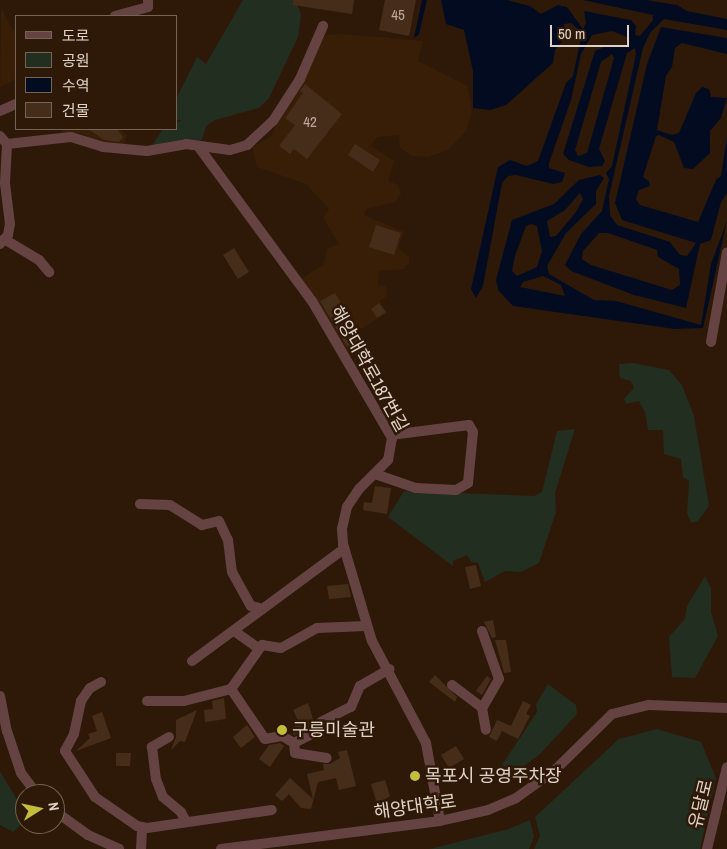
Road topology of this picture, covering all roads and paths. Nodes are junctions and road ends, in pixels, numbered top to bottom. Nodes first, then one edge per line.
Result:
1 (148, 0) edge
2 (119, 15) edge
3 (323, 26) dead end
4 (15, 104) edge
5 (0, 111) edge
6 (4, 140) edge
7 (198, 146) junction
8 (2, 241) edge
9 (727, 252) edge
10 (49, 272) dead end
11 (711, 342) dead end
12 (390, 435) junction
13 (375, 474) junction
14 (140, 504) dead end
15 (344, 549) junction
16 (263, 609) junction
17 (366, 626) junction
18 (234, 630) junction
19 (482, 631) dead end
20 (257, 648) junction
21 (192, 661) dead end
22 (389, 669) junction
23 (101, 682) dead end
24 (452, 685) dead end
25 (231, 689) junction
26 (0, 696) edge
27 (147, 701) dead end
28 (482, 708) junction
29 (727, 708) edge
30 (486, 730) dead end
31 (169, 737) dead end
32 (294, 743) junction
33 (327, 758) dead end
34 (727, 767) edge
35 (30, 784) edge
36 (272, 810) dead end
37 (65, 818) edge
38 (440, 821) junction
39 (186, 822) junction
40 (142, 827) junction
41 (119, 849) edge
42 (141, 849) edge
43 (222, 849) edge
44 (707, 849) edge

1 - 2 street
3 - 7 street
4 - 5 street
6 - 7 street
6 - 8 street
7 - 12 street, 해양대학로187번길
8 - 10 street
9 - 11 street
12 - 13 street, 해양대학로187번길
12 - 13 street
13 - 15 street, 해양대학로187번길
14 - 16 street
15 - 16 street
15 - 17 street, 해양대학로187번길
16 - 18 street
17 - 20 street
17 - 22 street, 해양대학로187번길
18 - 20 street
18 - 21 street
19 - 28 street
20 - 25 street
22 - 32 street
22 - 38 street, 해양대학로187번길
23 - 40 street
24 - 28 street
25 - 27 street
25 - 32 street
26 - 35 street
28 - 30 street
29 - 38 street, 해양대학로
31 - 39 street
32 - 33 street
34 - 44 street, 유달로
36 - 39 street
37 - 41 street
38 - 43 street, 해양대학로
39 - 40 street
40 - 42 street

